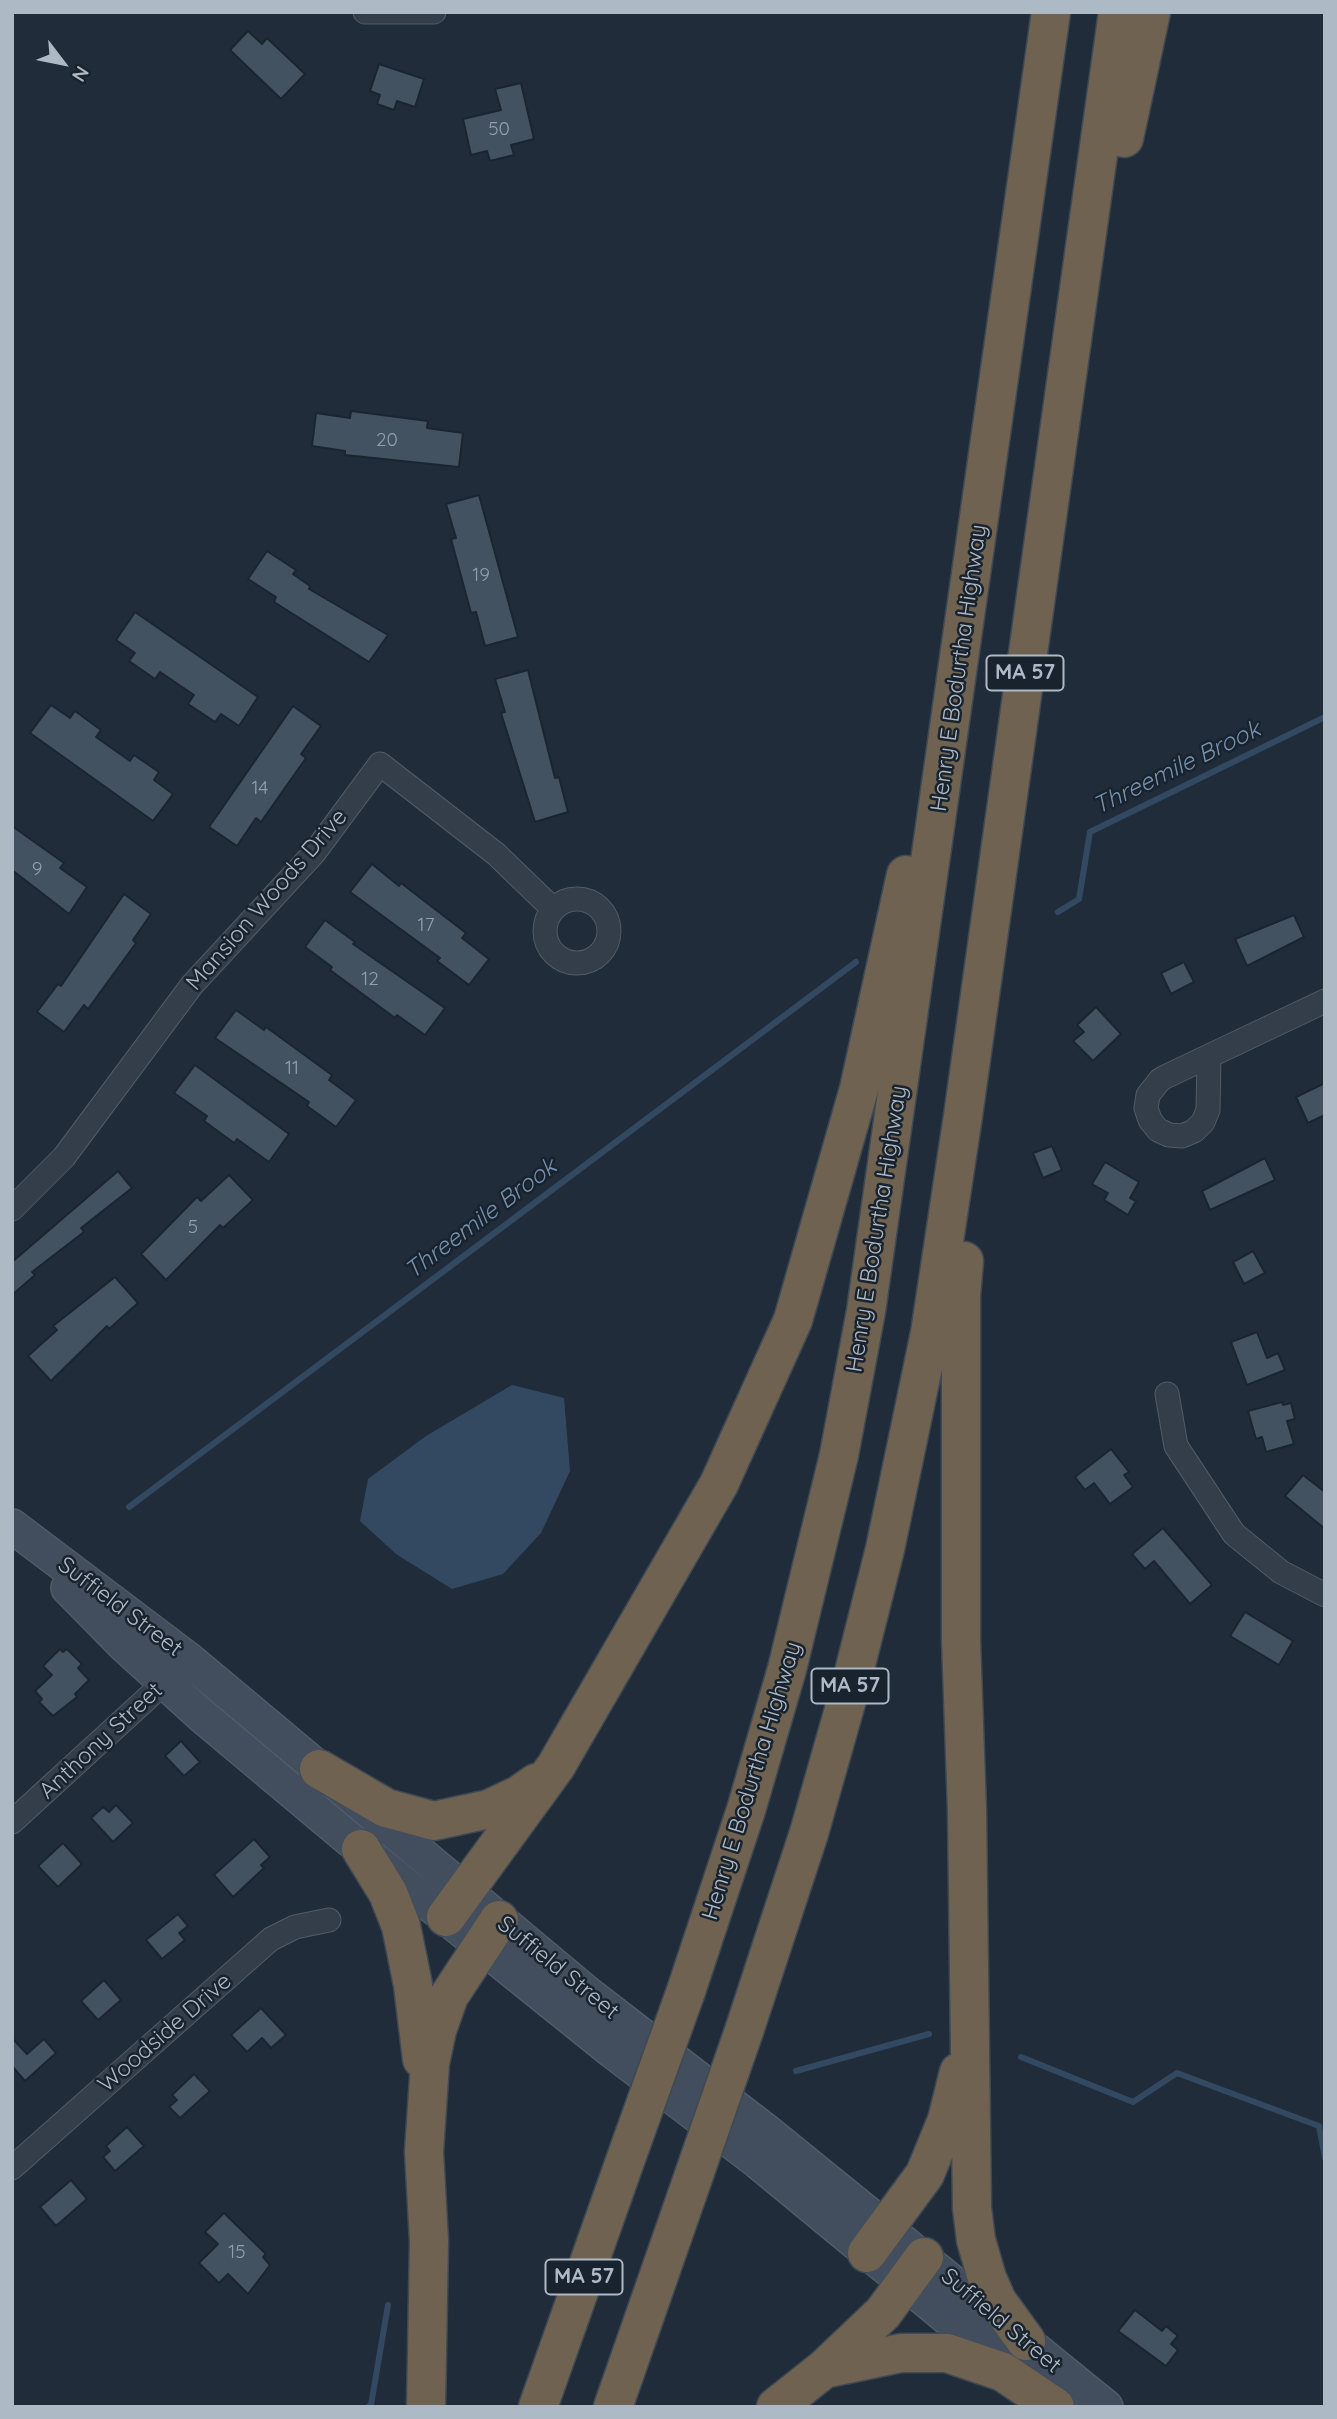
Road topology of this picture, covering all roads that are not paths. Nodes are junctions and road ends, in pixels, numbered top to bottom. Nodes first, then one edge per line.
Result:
1 (365, 12) edge
2 (434, 12) edge
3 (1051, 12) edge
4 (1118, 12) edge
5 (1151, 12) edge
6 (1055, 462) junction
7 (971, 586) junction
8 (999, 862) junction
9 (553, 909) dead end
10 (1325, 1001) edge
11 (1209, 1056) dead end
12 (12, 1209) edge
13 (1167, 1394) dead end
14 (12, 1525) edge
15 (12, 1531) edge
16 (1325, 1595) edge
17 (176, 1671) junction
18 (556, 1766) junction
19 (319, 1769) junction
20 (12, 1822) edge
21 (360, 1849) junction
22 (455, 1904) junction
23 (329, 1920) dead end
24 (491, 1933) junction
25 (971, 2015) junction
26 (426, 2103) junction
27 (12, 2168) edge
28 (877, 2241) junction
29 (915, 2271) junction
30 (1026, 2342) junction
31 (824, 2369) junction
32 (1095, 2403) edge
33 (426, 2407) edge
34 (538, 2407) edge
35 (613, 2407) edge
36 (776, 2407) edge
37 (1056, 2407) edge

1 - 2 street
3 - 7 highway, Henry E Bodurtha Highway / MA 57
4 - 6 highway, MA 57
5 - 6 highway
6 - 8 highway, MA 57
7 - 18 highway
7 - 34 highway, Henry E Bodurtha Highway / MA 57, bridge
8 - 25 highway
8 - 35 highway, MA 57, bridge
9 - 12 street, Mansion Woods Drive
10 - 11 street
13 - 16 street
14 - 17 main road, Suffield Street
15 - 17 main road, Suffield Street
17 - 19 main road, Suffield Street
17 - 20 street, Anthony Street
17 - 21 main road, Suffield Street
18 - 19 highway
18 - 22 highway
19 - 22 main road, Suffield Street
21 - 22 main road, Suffield Street
21 - 26 highway
22 - 24 main road, Suffield Street
23 - 27 street, Woodside Drive
24 - 26 highway
24 - 28 main road, Suffield Street
25 - 28 highway
25 - 30 highway
26 - 33 highway
28 - 29 main road, Suffield Street
29 - 30 main road, Suffield Street
29 - 31 highway
29 - 37 main road, Suffield Street
30 - 32 main road, Suffield Street
31 - 36 highway
31 - 37 highway

